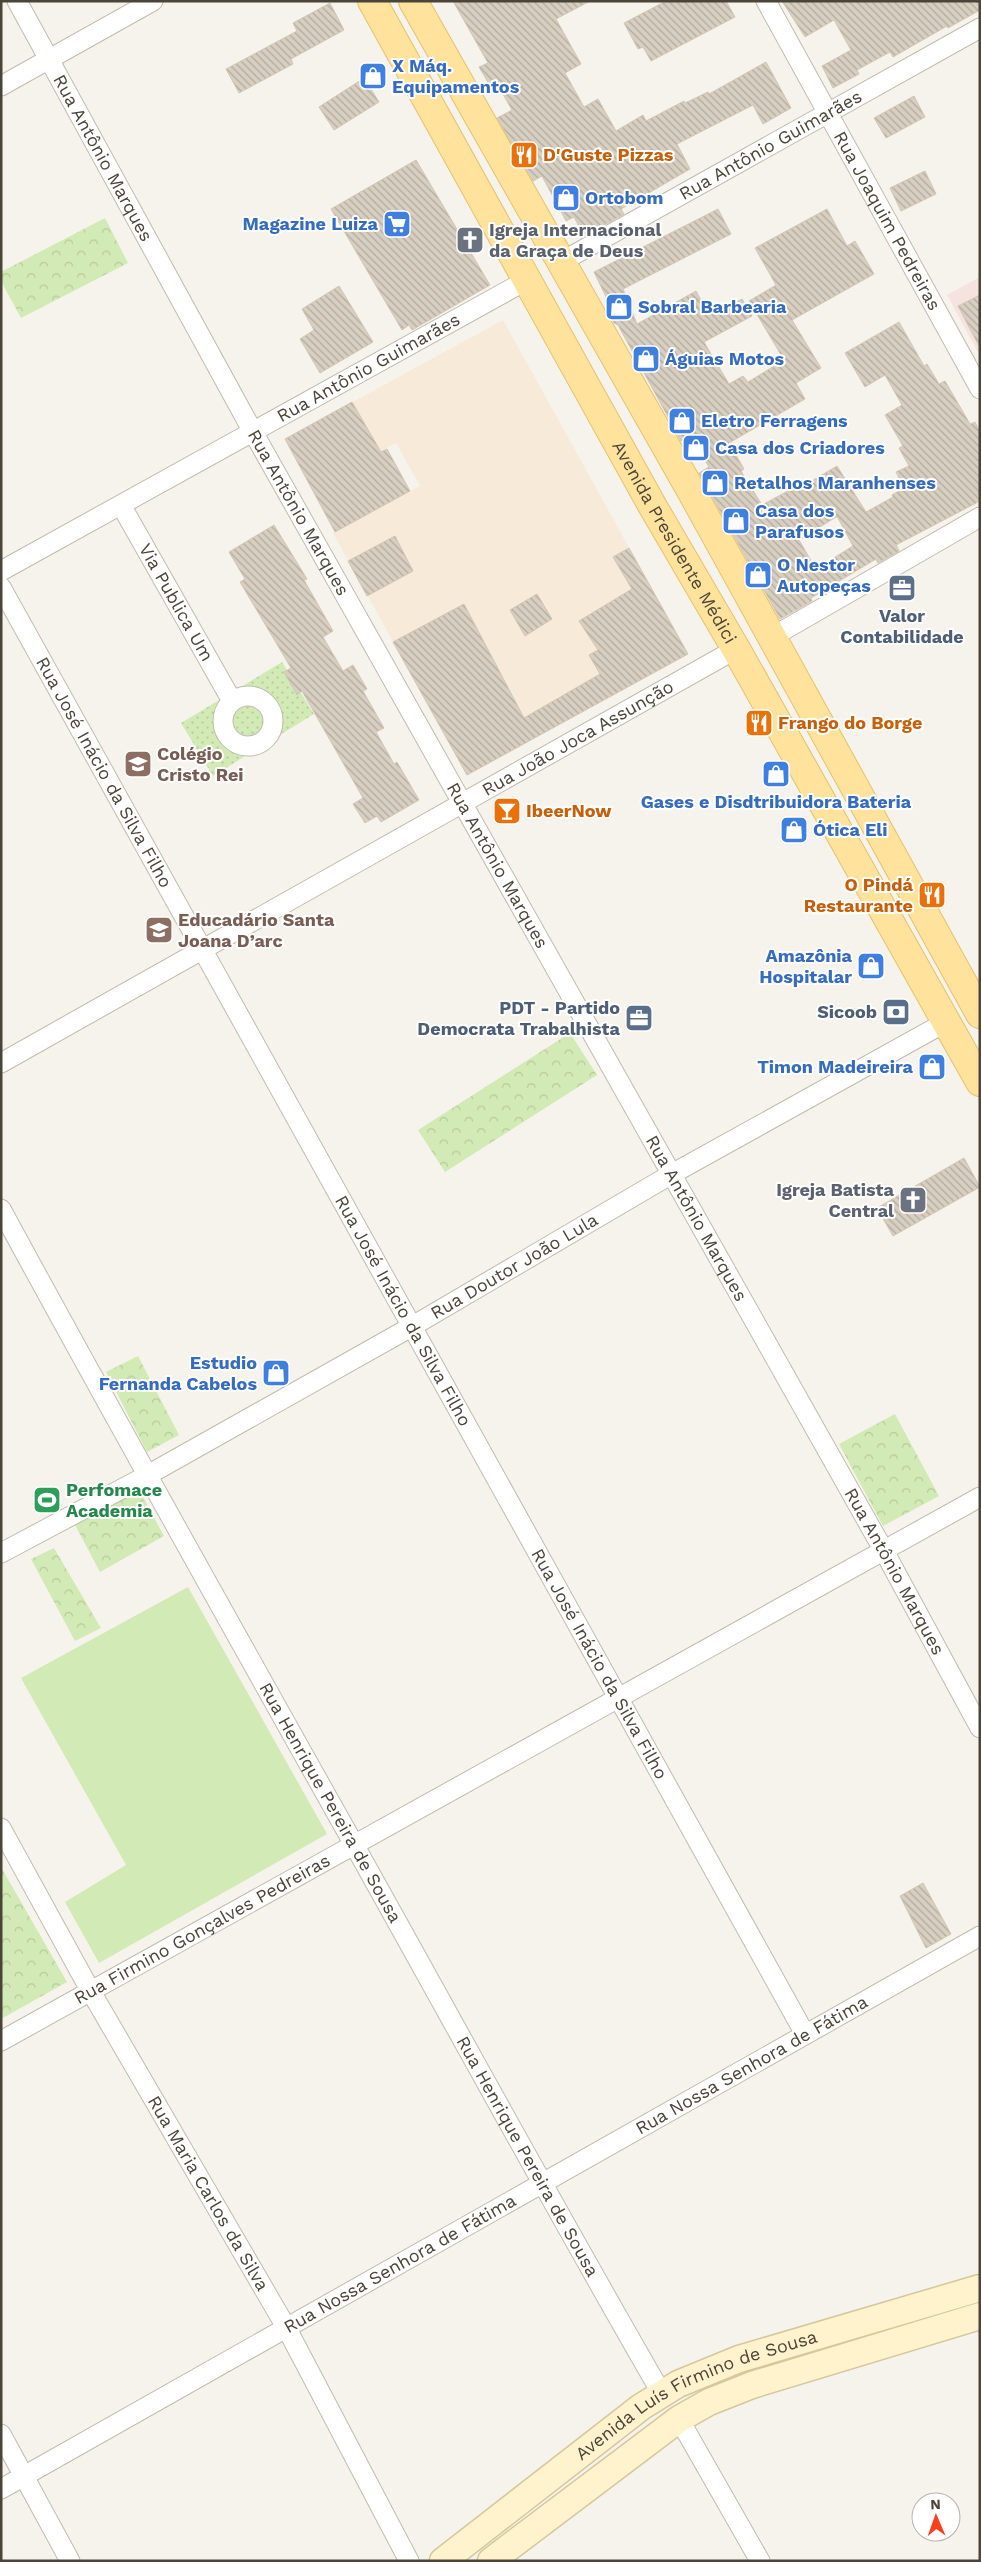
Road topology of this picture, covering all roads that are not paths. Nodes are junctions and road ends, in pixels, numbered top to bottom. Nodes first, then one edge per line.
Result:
1 (17, 1) edge
2 (153, 1) edge
3 (372, 1) edge
4 (414, 1) edge
5 (766, 1) edge
6 (980, 28) edge
7 (48, 60) junction
8 (1, 86) edge
9 (826, 114) junction
10 (561, 262) junction
11 (527, 280) junction
12 (980, 389) edge
13 (253, 432) junction
14 (689, 487) junction
15 (121, 505) junction
16 (653, 507) junction
17 (980, 517) edge
18 (1, 571) edge
19 (1, 587) edge
20 (772, 637) junction
21 (736, 649) junction
22 (232, 701) dead end
23 (462, 804) junction
24 (203, 950) junction
25 (978, 1007) edge
26 (946, 1022) junction
27 (1, 1063) edge
28 (980, 1082) edge
29 (670, 1175) junction
30 (1, 1209) edge
31 (411, 1327) junction
32 (146, 1476) junction
33 (980, 1497) edge
34 (884, 1551) junction
35 (1, 1553) edge
36 (618, 1698) junction
37 (980, 1728) edge
38 (1, 1828) edge
39 (354, 1844) junction
40 (980, 1936) edge
41 (90, 1990) junction
42 (805, 2034) junction
43 (1, 2040) edge
44 (541, 2184) junction
45 (980, 2288) edge
46 (980, 2316) edge
47 (857, 2324) junction
48 (286, 2327) junction
49 (866, 2351) junction
50 (662, 2394) junction
51 (679, 2420) junction
52 (1, 2434) edge
53 (25, 2476) junction
54 (1, 2489) edge
55 (492, 2523) junction
56 (513, 2544) junction
57 (70, 2561) edge
58 (408, 2561) edge
59 (443, 2561) edge
60 (491, 2561) edge
61 (760, 2561) edge

1 - 7 street, Rua Antônio Marques
2 - 7 street
3 - 11 main road, Avenida Presidente Médici
4 - 10 main road, Avenida Presidente Médici
5 - 9 street, Rua Joaquim Pedreiras
6 - 9 street, Rua Antônio Guimarães
7 - 8 street
7 - 13 street, Rua Antônio Marques
9 - 10 street, Rua Antônio Guimarães
9 - 12 street, Rua Joaquim Pedreiras
10 - 14 main road, Avenida Presidente Médici
11 - 13 street, Rua Antônio Guimarães
11 - 16 main road, Avenida Presidente Médici
13 - 15 street, Rua Antônio Guimarães
13 - 23 street, Rua Antônio Marques
14 - 16 main road
14 - 20 main road, Avenida Presidente Médici
15 - 18 street, Rua Antônio Guimarães
15 - 22 street, Via Publica Um
16 - 21 main road, Avenida Presidente Médici
17 - 20 street
19 - 24 street, Rua José Inácio da Silva Filho
20 - 25 main road, Avenida Presidente Médici
21 - 23 street, Rua João Joca Assunção
21 - 26 main road, Avenida Presidente Médici
23 - 24 street, Rua João Joca Assunção
23 - 29 street, Rua Antônio Marques
24 - 27 street, Rua João Joca Assunção
24 - 31 street, Rua José Inácio da Silva Filho
26 - 28 main road, Avenida Presidente Médici
26 - 29 street, Rua Doutor João Lula
29 - 31 street, Rua Doutor João Lula
29 - 34 street, Rua Antônio Marques
30 - 32 street, Rua Henrique Pereira de Sousa
31 - 32 street, Rua Doutor João Lula
31 - 36 street, Rua José Inácio da Silva Filho
32 - 35 street, Rua Doutor João Lula
32 - 39 street, Rua Henrique Pereira de Sousa
33 - 34 street, Rua Firmino Gonçalves Pedreiras
34 - 36 street, Rua Firmino Gonçalves Pedreiras
34 - 37 street, Rua Antônio Marques
36 - 39 street, Rua Firmino Gonçalves Pedreiras
36 - 42 street, Rua José Inácio da Silva Filho
38 - 41 street, Rua Maria Carlos da Silva
39 - 41 street, Rua Firmino Gonçalves Pedreiras
39 - 44 street, Rua Henrique Pereira de Sousa
40 - 42 street, Rua Nossa Senhora de Fátima
41 - 43 street, Rua Firmino Gonçalves Pedreiras
41 - 48 street, Rua Maria Carlos da Silva
42 - 44 street, Rua Nossa Senhora de Fátima
44 - 48 street, Rua Nossa Senhora de Fátima
44 - 50 street, Rua Henrique Pereira de Sousa
45 - 47 main road, Avenida Luís Firmino de Sousa
46 - 49 main road, Avenida Luís Firmino de Sousa
47 - 49 main road
47 - 50 main road, Avenida Luís Firmino de Sousa
48 - 53 street, Rua Nossa Senhora de Fátima
48 - 58 street, Rua Maria Carlos da Silva
49 - 51 main road, Avenida Luís Firmino de Sousa
50 - 55 main road, Avenida Luís Firmino de Sousa
51 - 56 main road, Avenida Luís Firmino de Sousa
51 - 61 street
52 - 53 street
53 - 54 street, Rua Nossa Senhora de Fátima
53 - 57 street
55 - 56 main road
55 - 59 main road, Avenida Luís Firmino de Sousa
56 - 60 main road, Avenida Luís Firmino de Sousa

